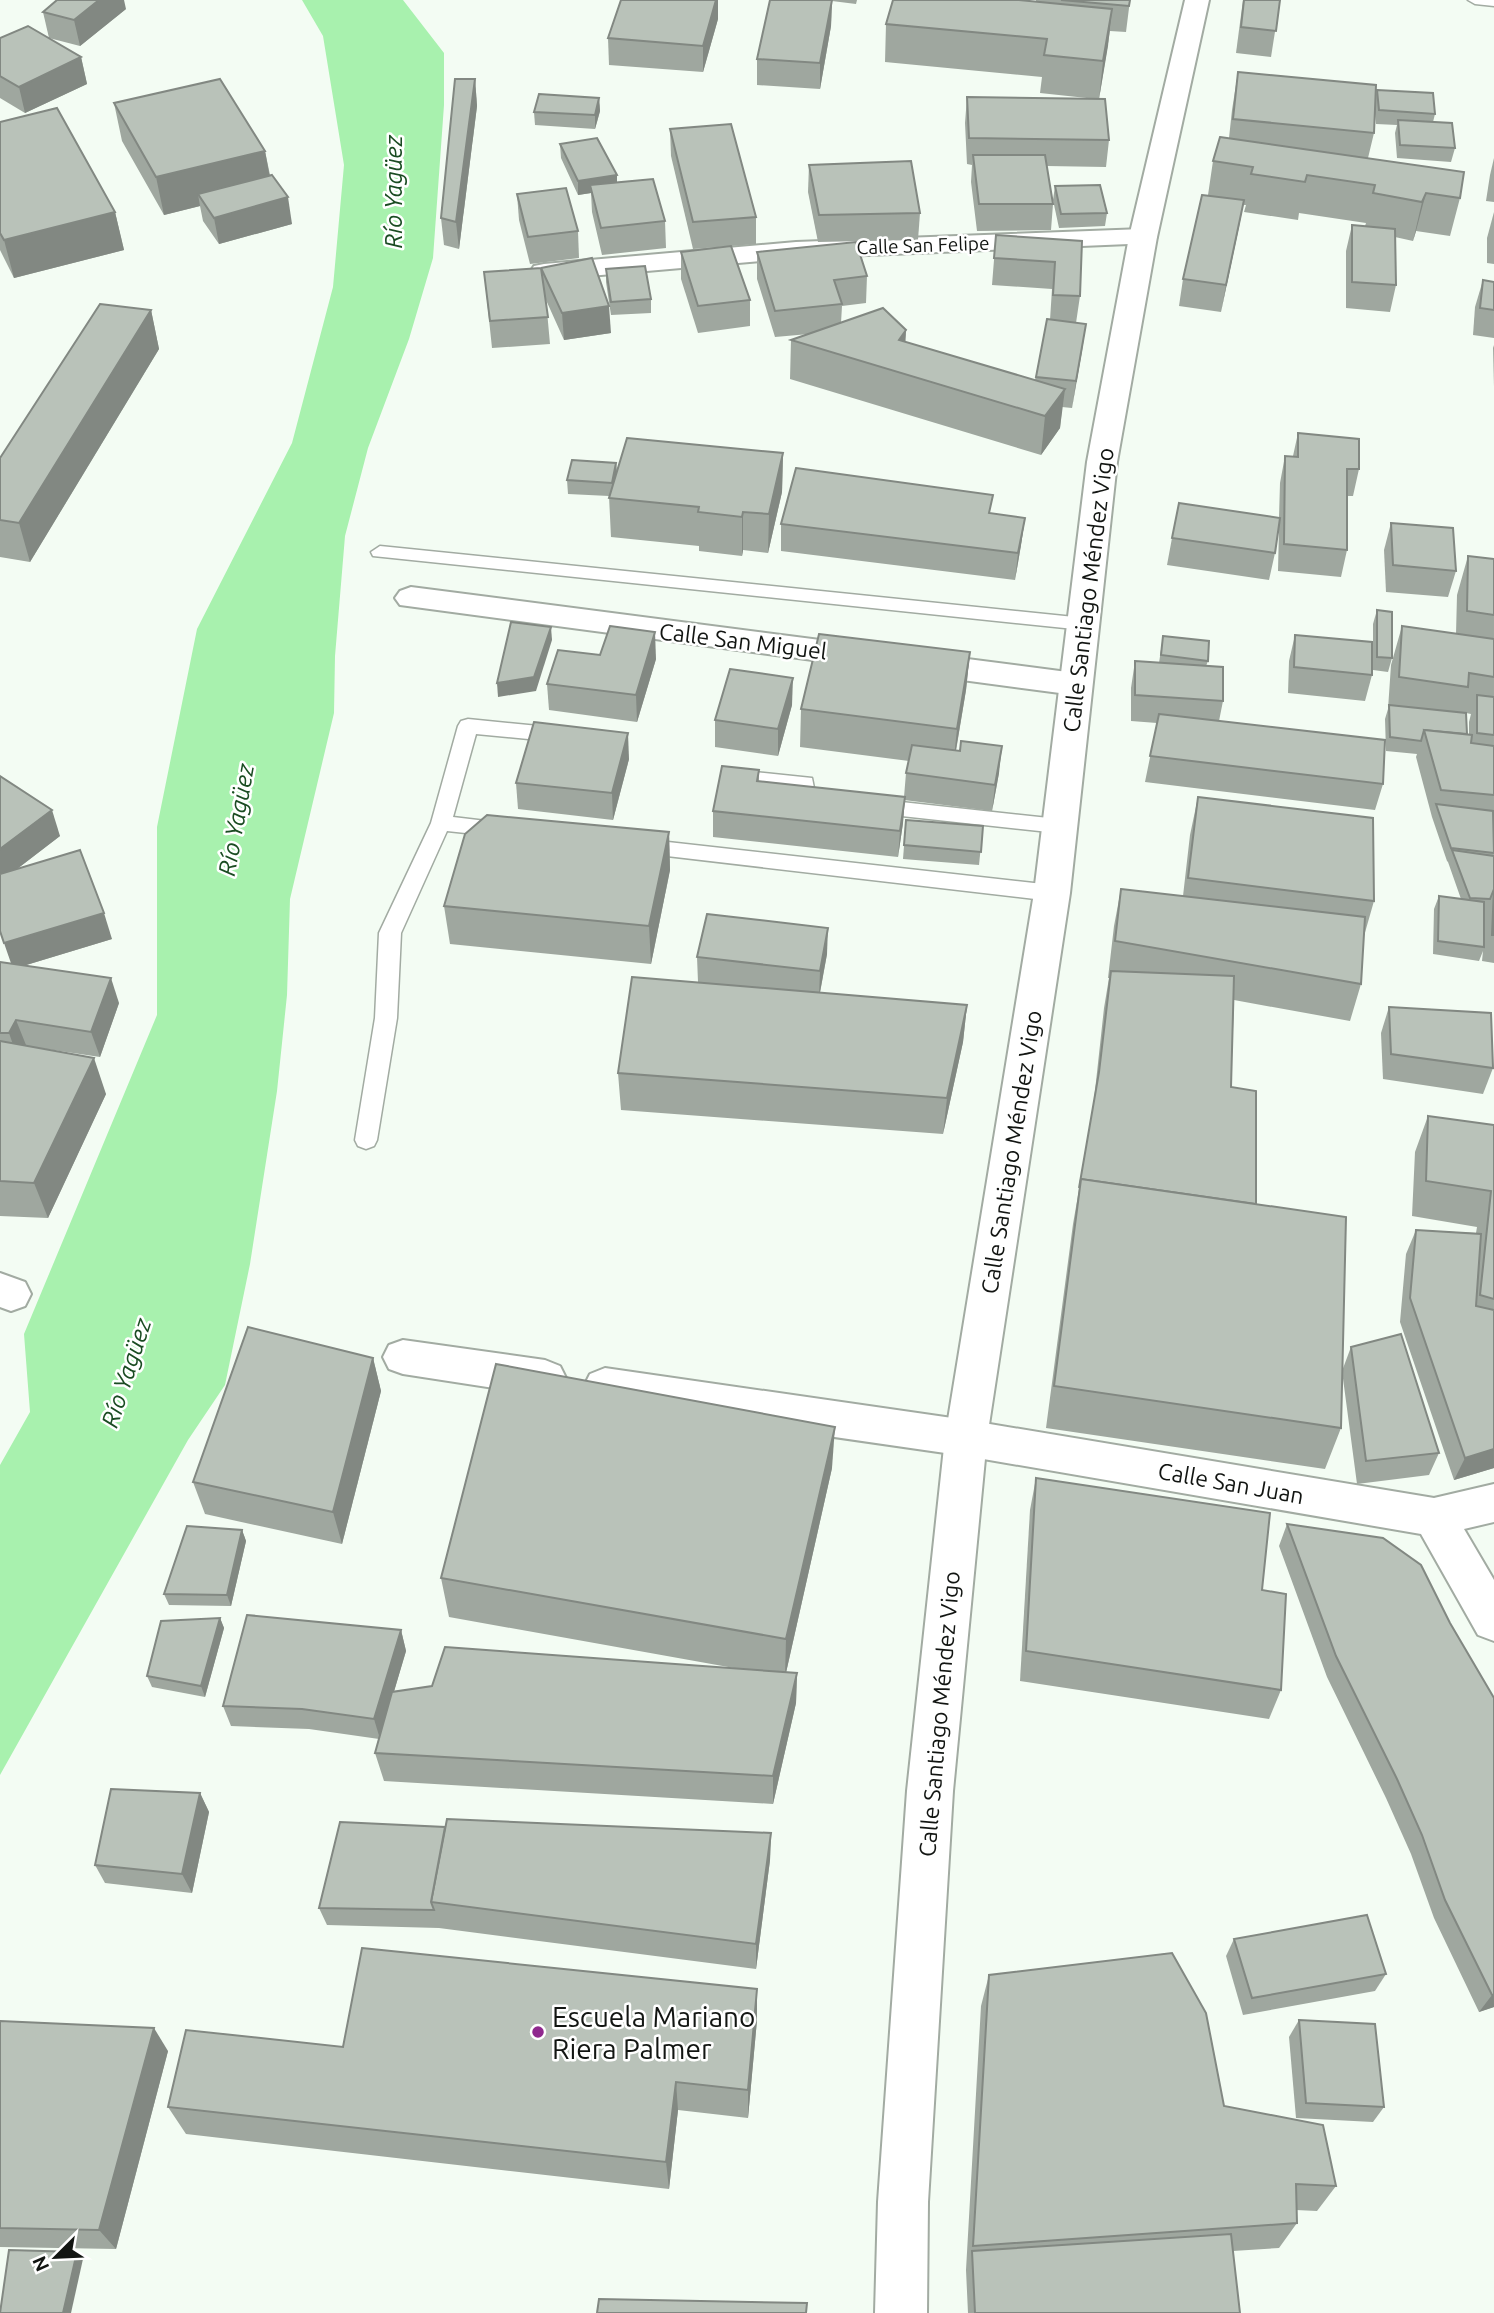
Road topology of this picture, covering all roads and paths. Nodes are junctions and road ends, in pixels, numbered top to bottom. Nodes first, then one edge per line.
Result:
1 (1197, 0) edge
2 (1475, 0) edge
3 (1494, 2) edge
4 (1143, 237) junction
5 (521, 274) edge
6 (380, 552) dead end
7 (411, 598) dead end
8 (1084, 624) junction
9 (1075, 684) junction
10 (578, 737) edge
11 (736, 777) edge
12 (441, 823) junction
13 (1058, 826) junction
14 (524, 833) edge
15 (621, 844) edge
16 (1052, 894) junction
17 (366, 1140) dead end
18 (403, 1357) dead end
19 (966, 1438) junction
20 (1494, 1503) edge
21 (1434, 1517) junction
22 (1494, 1621) edge
23 (901, 2313) edge

1 - 4 street, Calle Santiago Méndez Vigo
2 - 3 lane
4 - 5 street, Calle San Felipe
4 - 8 street, Calle Santiago Méndez Vigo
6 - 8 lane
7 - 9 street, Calle San Miguel
8 - 9 street, Calle Santiago Méndez Vigo
9 - 13 street, Calle Santiago Méndez Vigo
10 - 12 lane
11 - 13 lane
12 - 14 lane
12 - 17 lane
13 - 16 street, Calle Santiago Méndez Vigo
15 - 16 lane
16 - 19 street, Calle Santiago Méndez Vigo
18 - 19 street, Calle San Juan
19 - 21 street, Calle San Juan
19 - 23 street, Calle Santiago Méndez Vigo
20 - 21 street, Calle San Juan
21 - 22 street

